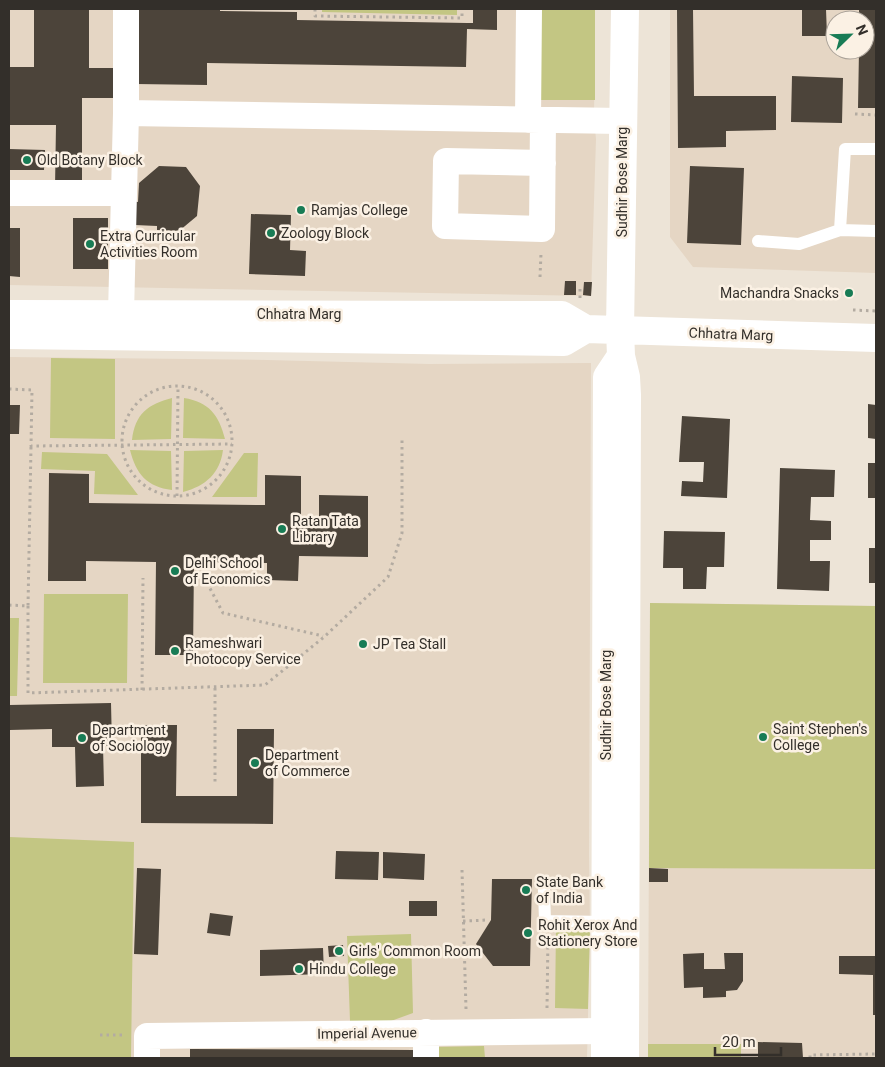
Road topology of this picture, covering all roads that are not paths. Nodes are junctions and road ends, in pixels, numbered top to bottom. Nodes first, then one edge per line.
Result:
1 (126, 9) edge
2 (528, 9) edge
3 (625, 9) edge
4 (126, 113) junction
5 (536, 120) junction
6 (622, 121) junction
7 (876, 149) edge
8 (543, 163) dead end
9 (9, 193) edge
10 (124, 193) junction
11 (840, 230) junction
12 (876, 231) edge
13 (758, 241) dead end
14 (9, 314) edge
15 (121, 314) junction
16 (586, 329) junction
17 (9, 335) edge
18 (876, 338) edge
19 (620, 343) junction
20 (544, 890) dead end
21 (606, 922) junction
22 (596, 1031) junction
23 (426, 1032) junction
24 (147, 1047) edge
25 (426, 1058) edge
26 (605, 1058) edge
27 (625, 1058) edge

1 - 4 street
2 - 5 street
3 - 6 street, Sudhir Bose Marg
4 - 5 street
4 - 10 street
5 - 6 street
5 - 8 street
6 - 19 street, Sudhir Bose Marg
7 - 11 lane
9 - 10 street
10 - 15 street
11 - 12 lane
11 - 13 lane
14 - 15 street, Chhatra Marg
15 - 16 street, Chhatra Marg
16 - 17 street, Chhatra Marg
16 - 19 street, Chhatra Marg
18 - 19 street, Chhatra Marg
19 - 21 street, Sudhir Bose Marg
19 - 27 street, Sudhir Bose Marg
20 - 21 lane
21 - 22 street, Sudhir Bose Marg
22 - 23 street, Imperial Avenue
22 - 26 street, Sudhir Bose Marg
23 - 24 street, Imperial Avenue
23 - 25 street

